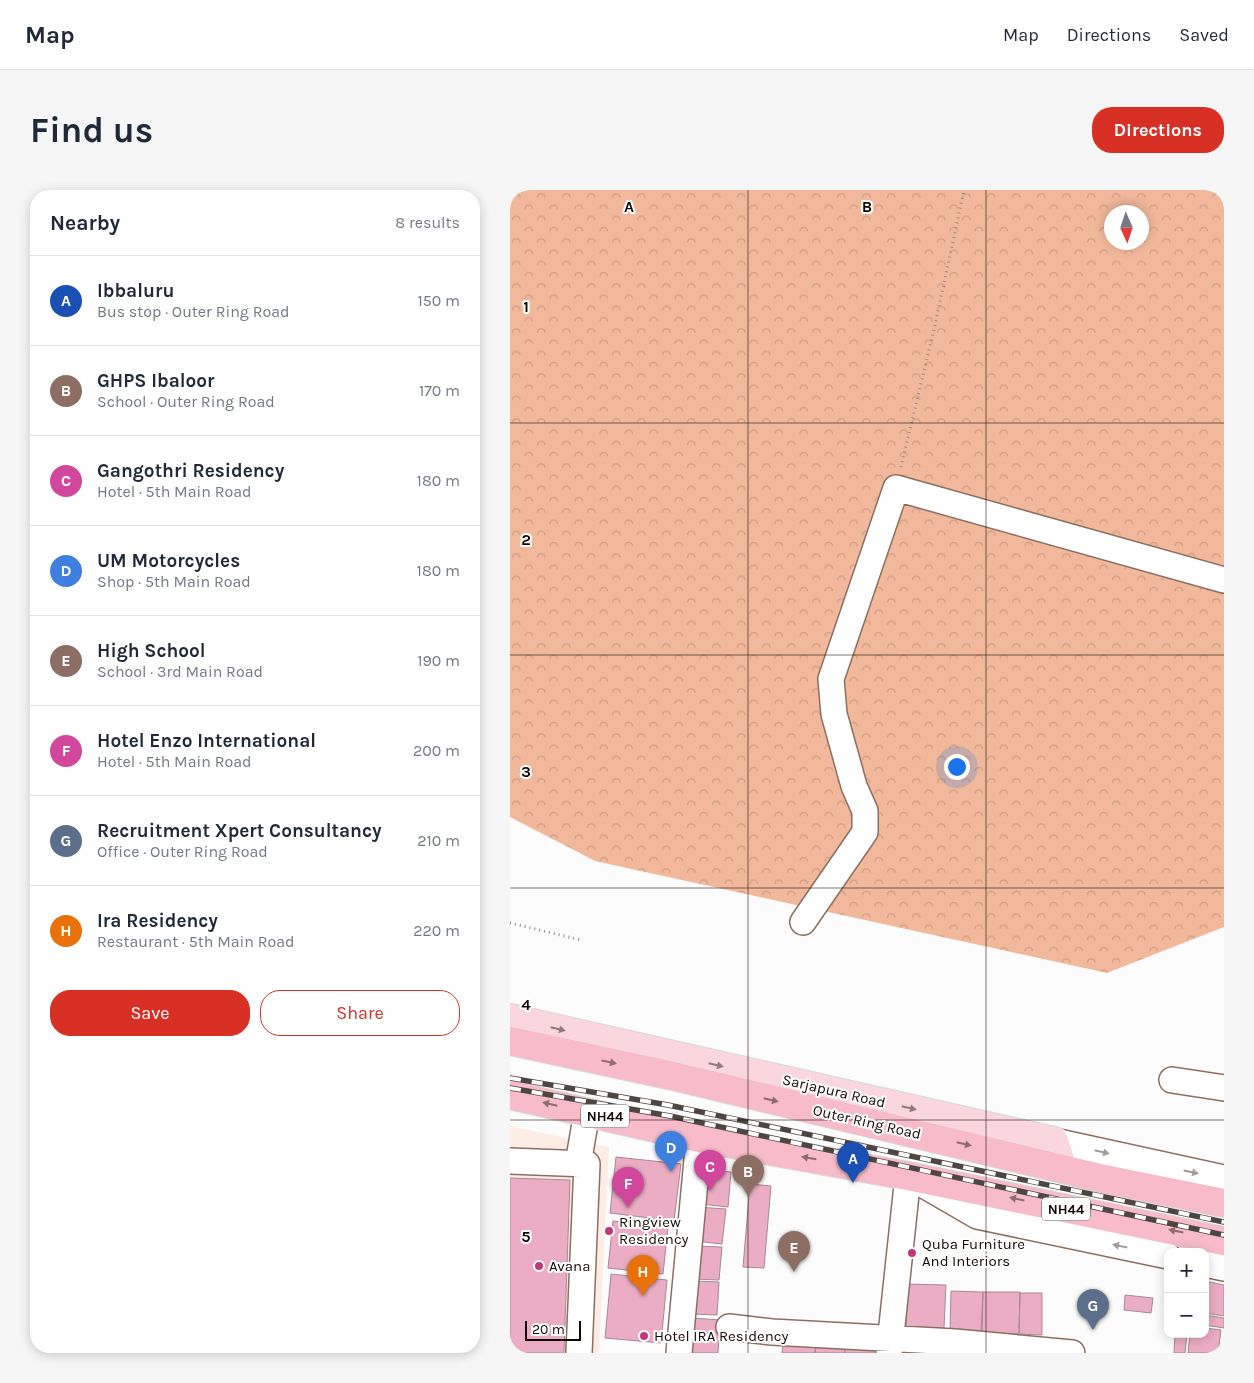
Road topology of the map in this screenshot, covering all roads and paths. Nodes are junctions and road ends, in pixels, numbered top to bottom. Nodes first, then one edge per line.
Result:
1 (964, 190) edge
2 (896, 488) junction
3 (1224, 580) edge
4 (803, 922) dead end
5 (510, 923) edge
6 (581, 940) dead end
7 (510, 1018) edge
8 (510, 1041) edge
9 (1172, 1080) dead end
10 (1224, 1088) edge
11 (510, 1095) edge
12 (587, 1112) junction
13 (700, 1138) junction
14 (1054, 1141) junction
15 (510, 1161) edge
16 (578, 1164) junction
17 (1063, 1169) junction
18 (908, 1176) junction
19 (1224, 1178) edge
20 (1224, 1202) edge
21 (1224, 1241) edge
22 (1164, 1255) edge
23 (1209, 1265) edge
24 (1224, 1268) edge
25 (729, 1327) dead end
26 (772, 1343) edge
27 (890, 1346) edge
28 (579, 1353) edge
29 (679, 1353) edge
30 (1072, 1353) edge

1 - 2 path
2 - 3 street
2 - 4 street
5 - 6 path
7 -> 14 main road, Sarjapura Road
8 -> 17 highway, Outer Ring Road / NH44
9 - 10 street
12 -> 11 highway, NH44
12 - 13 highway, NH44
12 - 16 street
18 -> 13 highway, NH44
13 - 29 street
14 - 17 main road
14 -> 19 street, Sarjapura Road
15 - 16 street
16 - 28 street
17 - 20 highway, Outer Ring Road / NH44
21 -> 18 highway, NH44
22 -> 18 street
18 - 27 street
23 - 24 street
25 - 26 street
26 - 27 street
27 - 30 street

